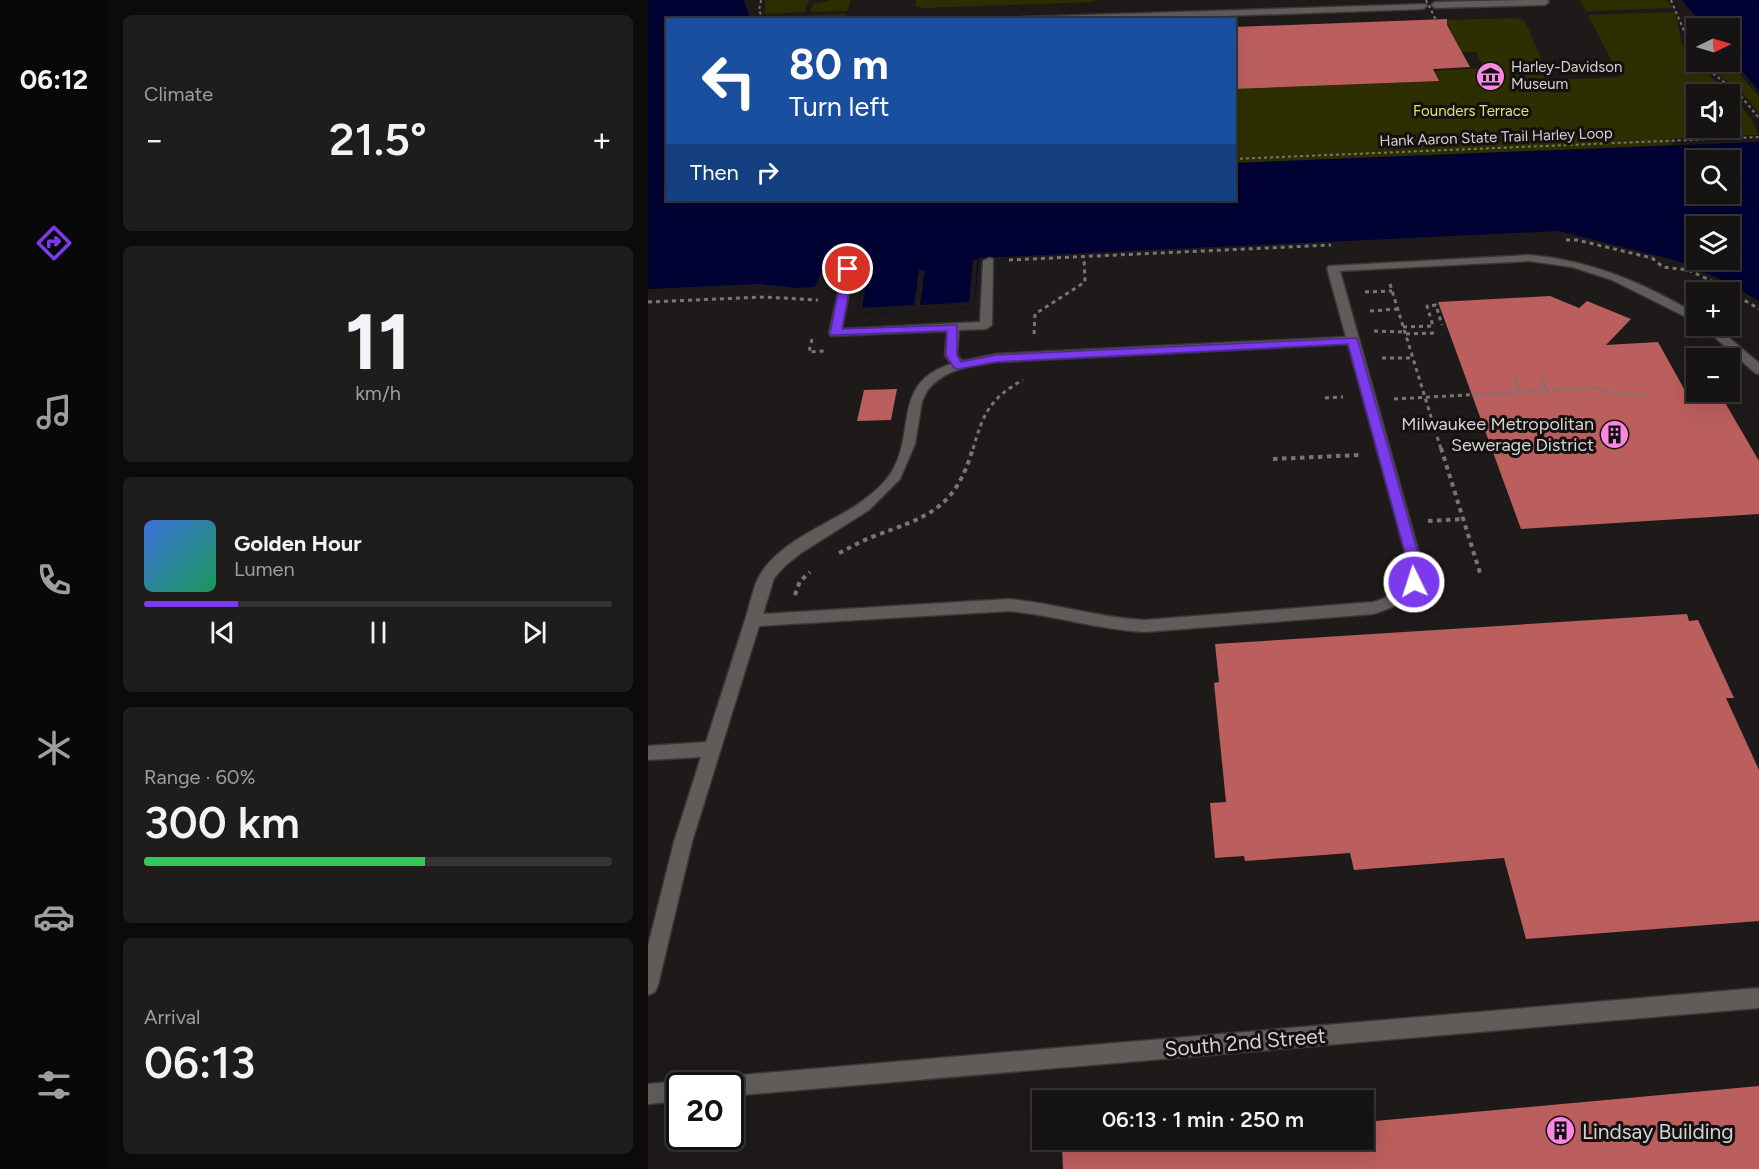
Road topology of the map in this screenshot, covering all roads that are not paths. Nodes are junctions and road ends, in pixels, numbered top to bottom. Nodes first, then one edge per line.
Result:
1 (1545, 2) edge
2 (1424, 3) edge
3 (1435, 5) dead end
4 (1167, 14) edge
5 (1070, 18) edge
6 (989, 261) dead end
7 (848, 269) dead end
8 (1686, 313) edge
9 (953, 327) junction
10 (1720, 336) edge
11 (1353, 340) junction
12 (958, 366) junction
13 (1759, 370) edge
14 (754, 620) junction
15 (713, 749) junction
16 (648, 753) edge
17 (648, 985) edge
18 (1759, 998) edge
19 (744, 1085) edge
20 (666, 1092) edge
21 (648, 1094) edge

1 - 3 street
2 - 4 street
4 - 5 street
6 - 9 street
7 - 9 street
8 - 11 street
9 - 12 street
10 - 13 street
11 - 12 street
11 - 14 street
12 - 14 street
14 - 15 street
15 - 16 street
15 - 17 street
18 - 19 street, South 2nd Street
20 - 21 street

